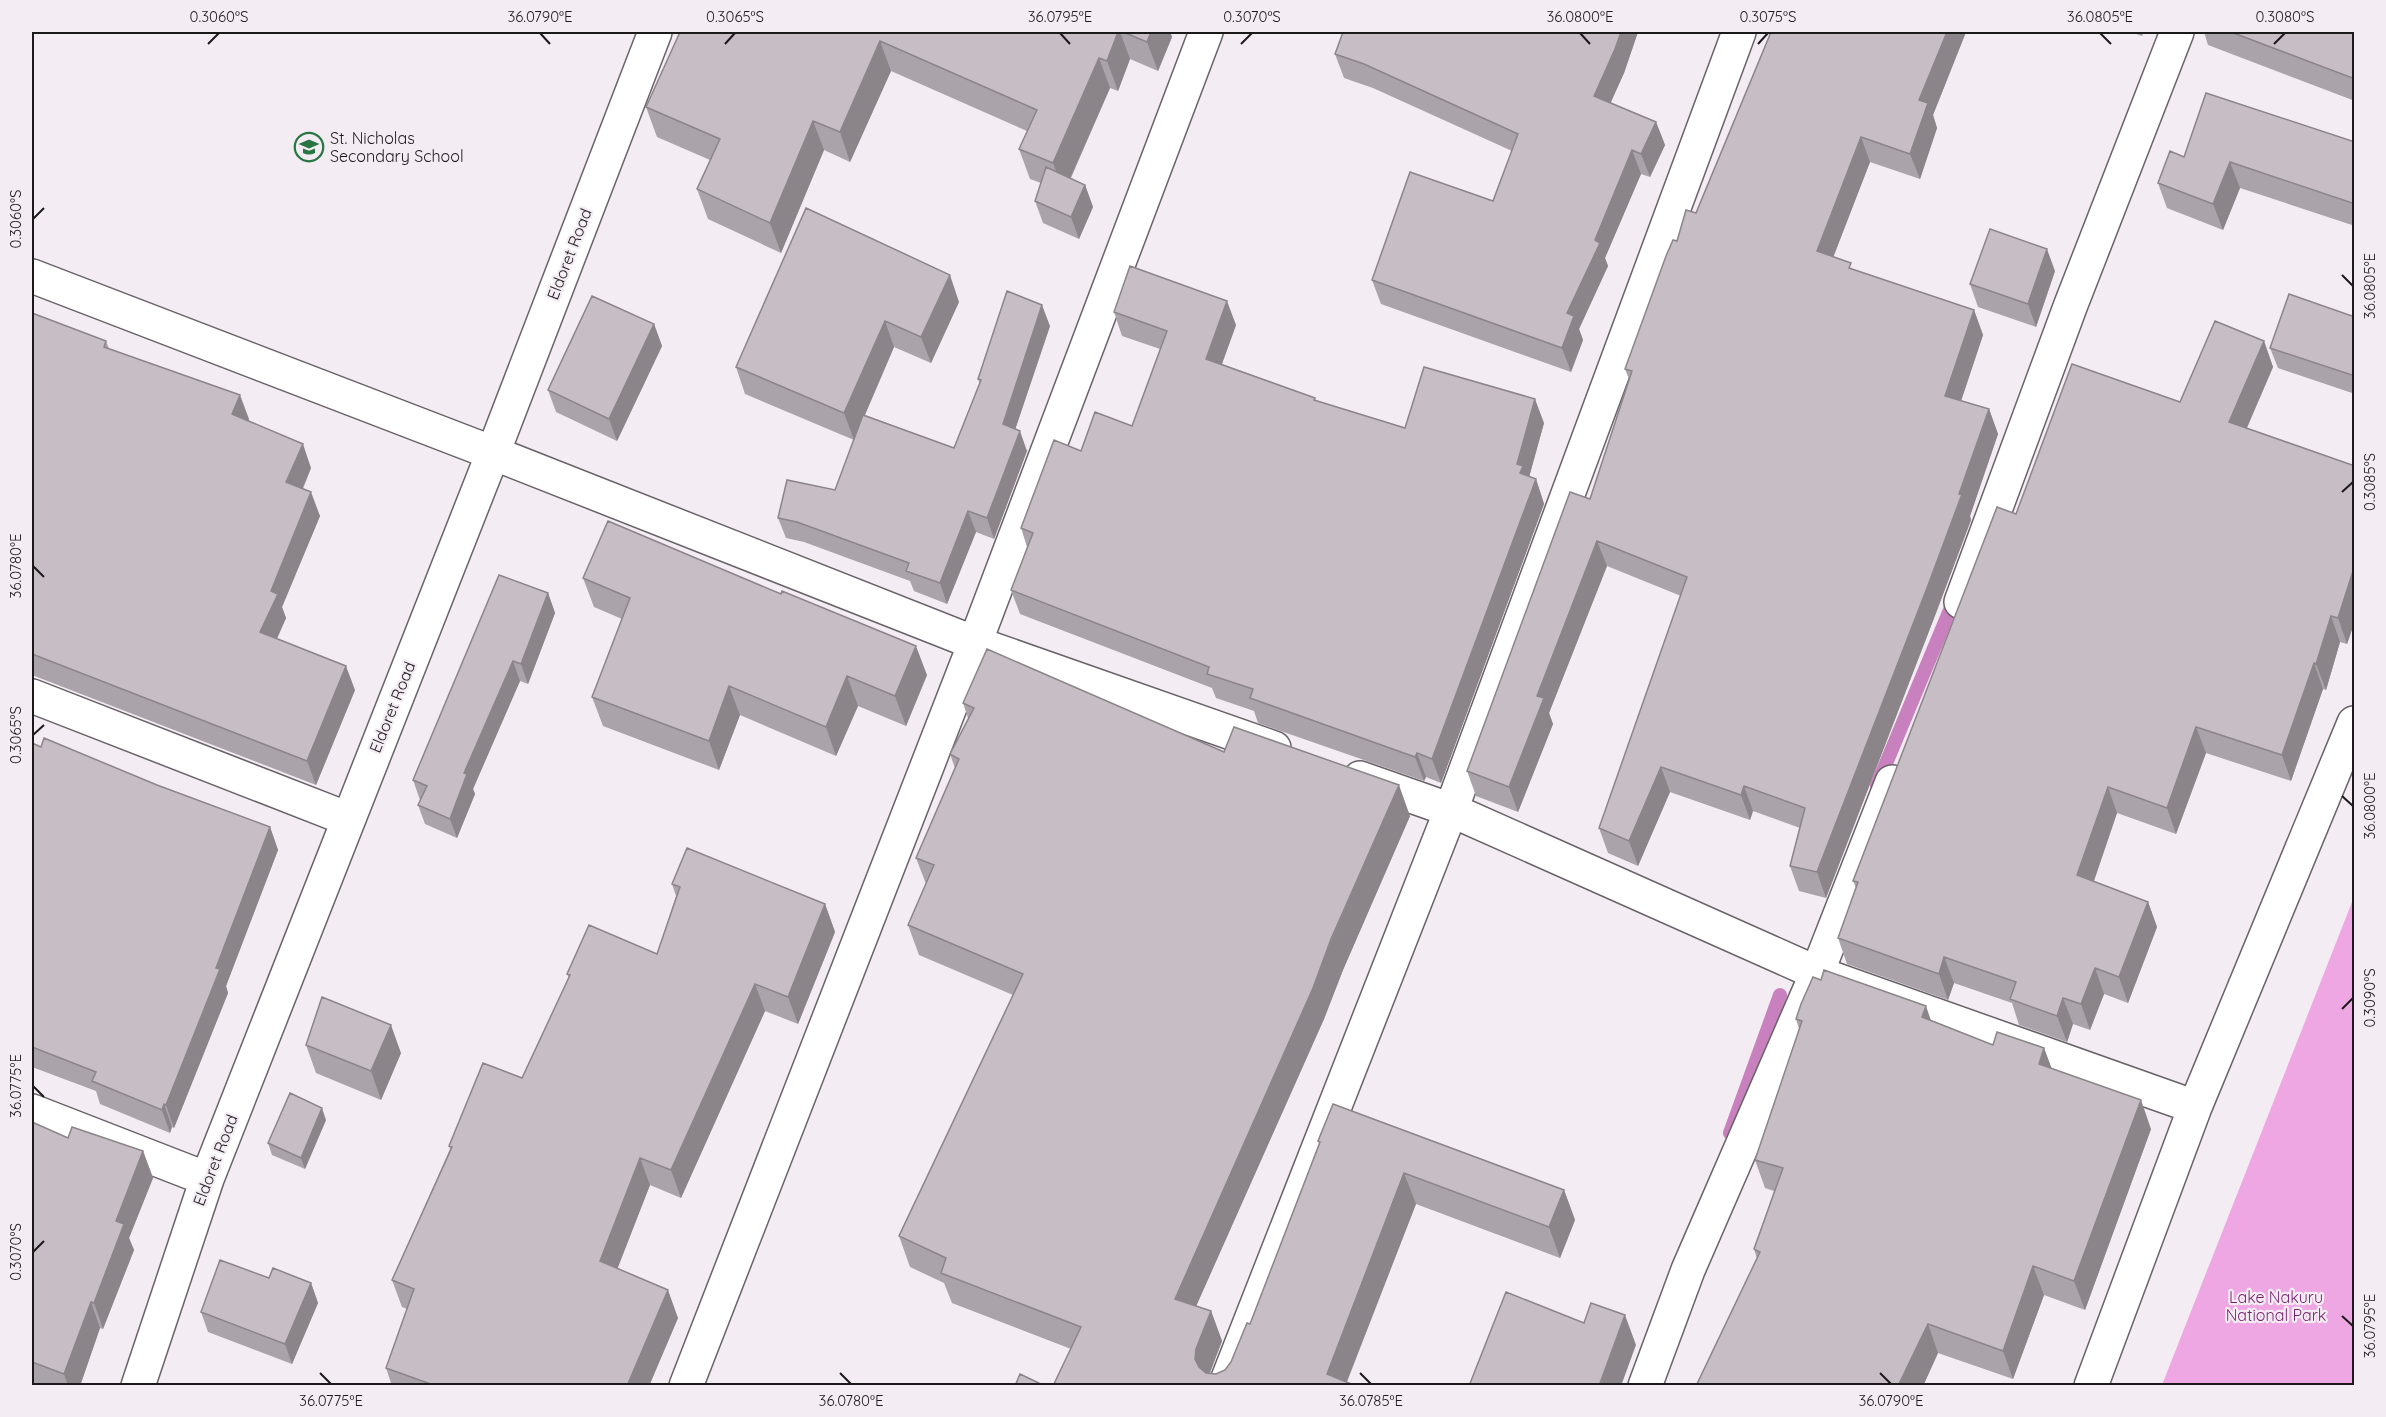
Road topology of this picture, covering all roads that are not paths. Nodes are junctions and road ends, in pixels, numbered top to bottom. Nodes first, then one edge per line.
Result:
1 (655, 32) edge
2 (1206, 32) edge
3 (1739, 32) edge
4 (2177, 32) edge
5 (32, 276) edge
6 (493, 453) junction
7 (1950, 631) edge
8 (975, 643) junction
9 (32, 696) edge
10 (2355, 723) edge
11 (1903, 752) edge
12 (1451, 810) junction
13 (348, 819) junction
14 (1817, 973) junction
15 (2195, 1107) junction
16 (32, 1111) edge
17 (207, 1179) junction
18 (138, 1386) edge
19 (686, 1386) edge
20 (1225, 1386) edge
21 (1645, 1386) edge
22 (2091, 1386) edge

1 - 6 street, Eldoret Road
2 - 8 street
3 - 12 street
4 - 7 street
5 - 6 street
6 - 8 street
6 - 13 street, Eldoret Road
8 - 12 street
8 - 19 street
9 - 13 street
10 - 15 street
11 - 14 street
12 - 14 street
12 - 20 street
13 - 17 street, Eldoret Road
14 - 15 street
14 - 21 street
15 - 22 street
16 - 17 street
17 - 18 street, Eldoret Road

